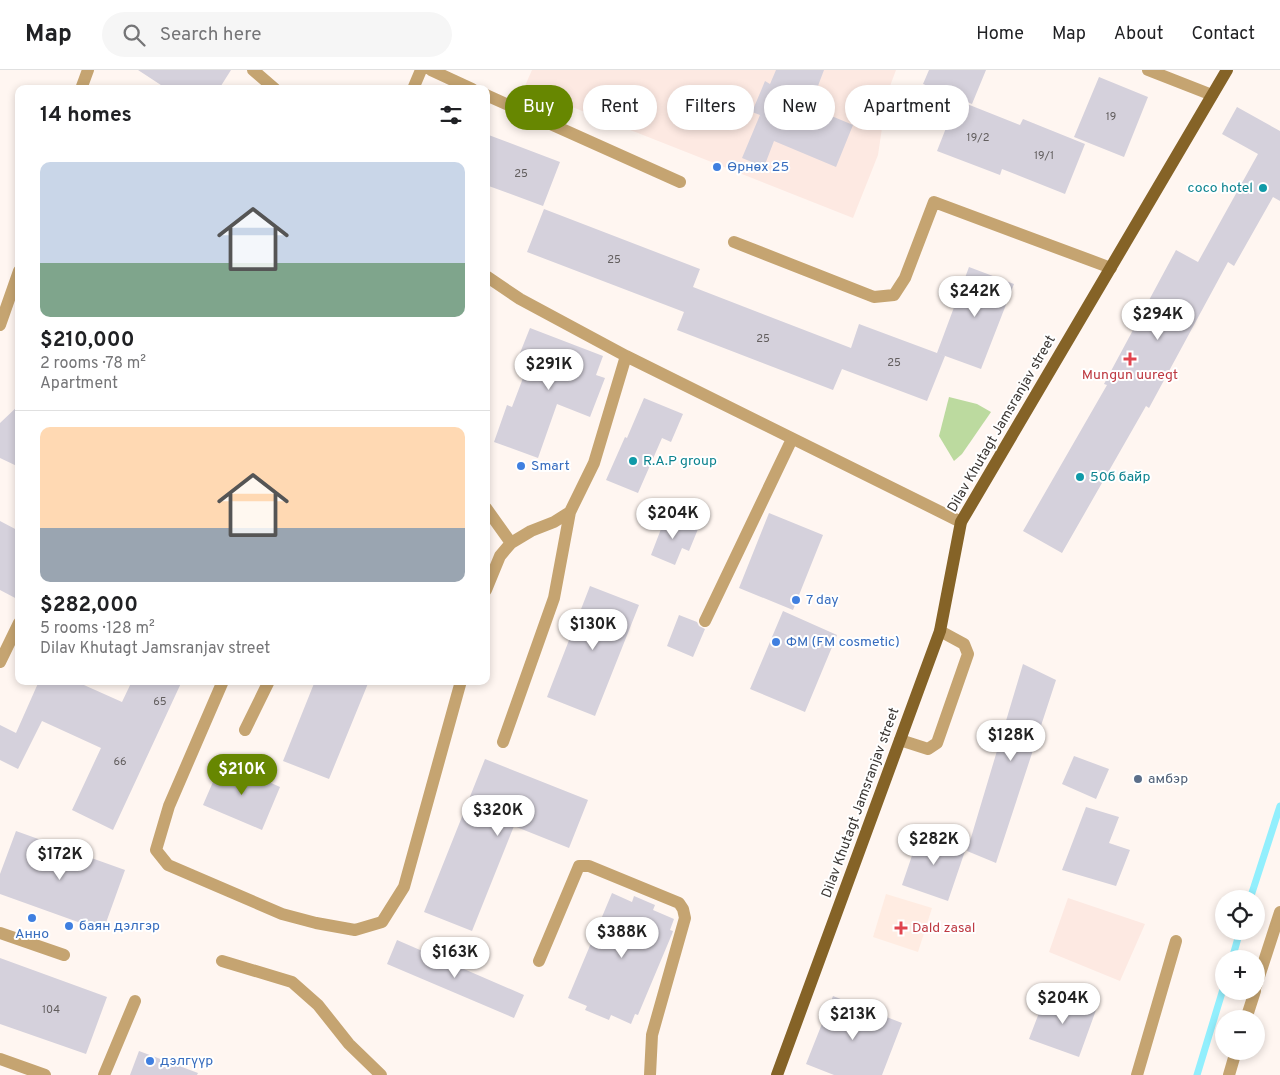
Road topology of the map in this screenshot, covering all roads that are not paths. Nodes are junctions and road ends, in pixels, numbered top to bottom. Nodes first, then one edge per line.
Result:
1 (88, 70) edge
2 (253, 70) edge
3 (421, 70) edge
4 (430, 70) edge
5 (1148, 70) edge
6 (1227, 70) edge
7 (82, 85) edge
8 (270, 85) edge
9 (415, 85) edge
10 (463, 85) edge
11 (1212, 95) junction
12 (490, 97) edge
13 (680, 182) dead end
14 (734, 242) dead end
15 (1111, 268) junction
16 (490, 279) edge
17 (15, 282) edge
18 (0, 325) edge
19 (626, 356) junction
20 (792, 439) junction
21 (570, 512) junction
22 (490, 514) edge
23 (960, 522) junction
24 (511, 544) junction
25 (490, 580) edge
26 (705, 621) dead end
27 (15, 631) edge
28 (940, 631) junction
29 (0, 662) edge
30 (221, 685) edge
31 (267, 685) edge
32 (460, 685) edge
33 (245, 730) dead end
34 (900, 740) junction
35 (503, 742) dead end
36 (1280, 912) edge
37 (0, 933) edge
38 (1176, 941) dead end
39 (64, 955) dead end
40 (1265, 958) edge
41 (222, 961) dead end
42 (540, 961) dead end
43 (135, 1001) dead end
44 (0, 1059) edge
45 (1233, 1060) edge
46 (46, 1075) edge
47 (104, 1075) edge
48 (381, 1075) edge
49 (650, 1075) edge
50 (777, 1075) edge
51 (1138, 1075) edge
52 (1229, 1075) edge

1 - 7 street
2 - 8 street
3 - 9 street
4 - 10 street
5 - 11 street
6 - 11 main road, Dilav Khutagt Jamsranjav street
11 - 15 main road, Dilav Khutagt Jamsranjav street
12 - 13 street
14 - 15 street
15 - 23 main road, Dilav Khutagt Jamsranjav street
16 - 19 street
17 - 18 street
19 - 20 street
19 - 21 street
20 - 23 street
20 - 26 street
21 - 24 street
21 - 35 street
22 - 24 street
23 - 28 main road, Dilav Khutagt Jamsranjav street
24 - 25 street
27 - 29 street
28 - 34 main road, Dilav Khutagt Jamsranjav street
28 - 34 street
30 - 32 street
31 - 33 street
34 - 50 main road, Dilav Khutagt Jamsranjav street
36 - 40 street
37 - 39 street
38 - 51 street
41 - 48 street
42 - 49 street
43 - 47 street
44 - 46 street
45 - 52 street

